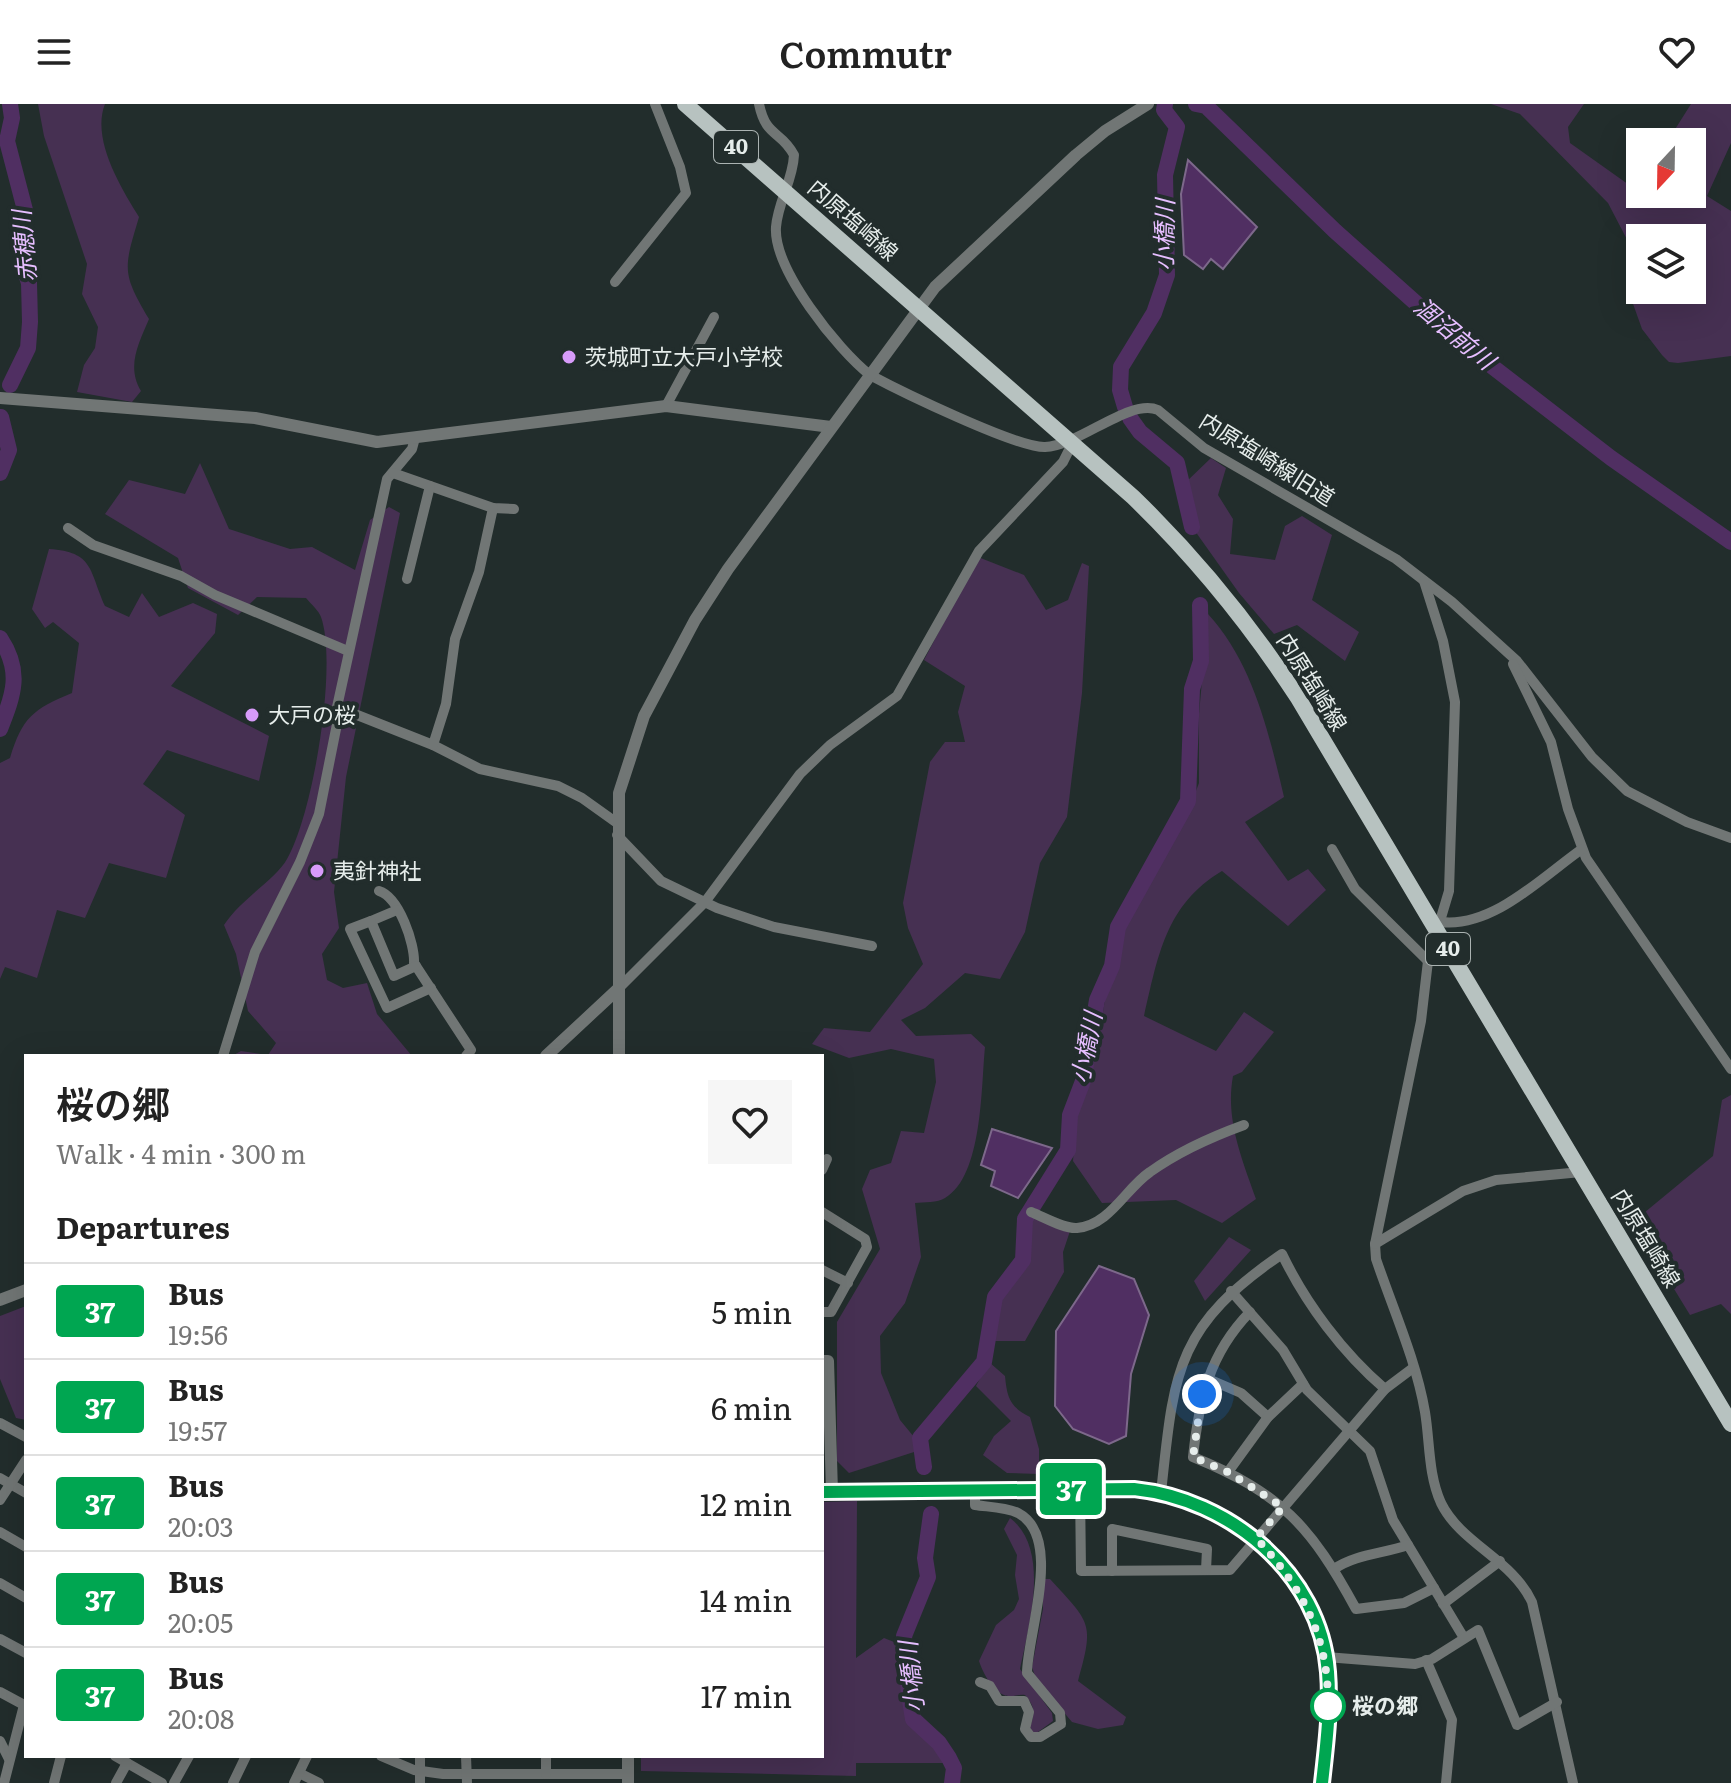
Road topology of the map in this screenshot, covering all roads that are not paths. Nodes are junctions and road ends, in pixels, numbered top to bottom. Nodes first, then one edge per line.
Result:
1 (655, 104) edge
2 (685, 104) edge
3 (759, 104) edge
4 (1148, 104) edge
5 (786, 190) junction
6 (615, 282) dead end
7 (919, 306) junction
8 (714, 317) dead end
9 (870, 375) junction
10 (0, 398) edge
11 (666, 406) junction
12 (831, 427) junction
13 (415, 438) junction
14 (1073, 442) junction
15 (393, 473) junction
16 (430, 486) junction
17 (493, 508) junction
18 (514, 509) dead end
19 (68, 528) dead end
20 (407, 579) dead end
21 (1423, 580) junction
22 (1504, 649) junction
23 (348, 651) junction
24 (340, 709) junction
25 (433, 745) junction
26 (617, 829) junction
27 (1731, 838) edge
28 (1332, 849) dead end
29 (1582, 849) junction
30 (379, 891) dead end
31 (705, 902) junction
32 (397, 910) junction
33 (371, 921) junction
34 (1439, 928) junction
35 (872, 946) dead end
36 (1428, 961) junction
37 (416, 966) junction
38 (431, 988) junction
39 (618, 989) junction
40 (224, 1054) edge
41 (468, 1054) edge
42 (548, 1054) edge
43 (619, 1054) edge
44 (1731, 1069) edge
45 (1244, 1125) dead end
46 (827, 1159) dead end
47 (824, 1166) edge
48 (1581, 1172) junction
49 (1031, 1212) dead end
50 (824, 1213) edge
51 (1375, 1244) junction
52 (824, 1271) edge
53 (848, 1283) junction
54 (24, 1291) edge
55 (1231, 1291) junction
56 (0, 1300) edge
57 (824, 1312) edge
58 (1250, 1312) junction
59 (824, 1361) edge
60 (1413, 1368) junction
61 (1206, 1378) junction
62 (1303, 1384) junction
63 (1385, 1389) junction
64 (1268, 1417) junction
65 (0, 1423) edge
66 (1731, 1424) edge
67 (1350, 1430) junction
68 (24, 1436) edge
69 (24, 1462) edge
70 (1228, 1472) junction
71 (5, 1481) edge
72 (1080, 1488) junction
73 (975, 1491) junction
74 (24, 1492) edge
75 (827, 1492) edge
76 (1161, 1493) junction
77 (0, 1500) edge
78 (1283, 1507) junction
79 (0, 1532) edge
80 (1256, 1538) junction
81 (1408, 1545) junction
82 (24, 1546) edge
83 (1500, 1561) junction
84 (1334, 1569) junction
85 (1206, 1570) junction
86 (1112, 1571) junction
87 (0, 1583) edge
88 (1434, 1588) junction
89 (24, 1597) edge
90 (1443, 1604) junction
91 (1464, 1638) junction
92 (0, 1639) edge
93 (24, 1652) edge
94 (1326, 1657) junction
95 (1426, 1660) junction
96 (980, 1682) dead end
97 (0, 1692) edge
98 (1557, 1702) junction
99 (24, 1704) edge
100 (24, 1708) edge
101 (0, 1741) edge
102 (60, 1758) edge
103 (118, 1758) edge
104 (188, 1758) edge
105 (245, 1758) edge
106 (306, 1758) edge
107 (385, 1758) edge
108 (466, 1758) edge
109 (546, 1758) edge
110 (9, 1759) junction
111 (127, 1763) junction
112 (546, 1774) junction
113 (420, 1777) edge
114 (296, 1778) edge
115 (628, 1778) edge
116 (467, 1779) edge
117 (4, 1783) edge
118 (54, 1783) edge
119 (116, 1783) edge
120 (162, 1783) edge
121 (175, 1783) edge
122 (233, 1783) edge
123 (319, 1783) edge
124 (1322, 1783) edge
125 (1446, 1783) edge
126 (1573, 1783) edge

1 - 6 street
2 - 5 main road, 内原塩崎線 / 40
3 - 5 street, 内原塩崎線旧道
4 - 7 street
5 - 7 main road, 内原塩崎線 / 40
5 - 9 street, 内原塩崎線旧道
7 - 9 street
7 - 14 main road, 内原塩崎線 / 40
8 - 11 street
9 - 12 street
9 - 14 street, 内原塩崎線旧道
10 - 13 street
11 - 12 street
11 - 13 street
12 - 26 street
13 - 15 street
14 - 21 street, 内原塩崎線旧道
14 - 31 street
14 - 34 main road, 内原塩崎線 / 40
15 - 16 street
15 - 23 street
16 - 17 street
16 - 20 street
17 - 18 street
17 - 25 street
19 - 23 street
21 - 22 street, 内原塩崎線旧道
21 - 34 street
22 - 27 street, 内原塩崎線旧道
22 - 29 street
23 - 24 street
24 - 25 street
24 - 40 street
25 - 26 street
26 - 31 street
26 - 39 street
28 - 36 street
29 - 34 street
29 - 44 street
30 - 32 street
31 - 35 street
31 - 39 street
32 - 33 street
32 - 37 street
33 - 37 street
33 - 38 street
34 - 36 street
34 - 48 main road, 内原塩崎線 / 40
36 - 51 street
37 - 38 street
38 - 41 street
39 - 42 street
39 - 43 street
45 - 49 street
46 - 47 street
48 - 51 street
48 - 66 main road, 内原塩崎線 / 40
50 - 53 street
51 - 60 street
52 - 53 street
53 - 57 street
54 - 56 street
55 - 58 street
55 - 63 street
55 - 76 street
58 - 61 street
58 - 62 street
59 - 75 street
60 - 63 street
60 - 83 street
61 - 64 street
61 - 70 street
62 - 64 street
62 - 67 street
63 - 67 street
64 - 70 street
65 - 68 street
67 - 78 street
67 - 81 street
69 - 71 street
70 - 78 street
71 - 74 street
71 - 77 street
72 - 73 street
72 - 76 street
72 - 86 street
73 - 75 street
73 - 96 street
76 - 80 street
78 - 80 street
78 - 84 street
79 - 82 street
80 - 85 street
80 - 94 street
81 - 84 street
81 - 88 street
83 - 90 street
83 - 98 street
84 - 88 street
85 - 86 street
85 - 86 street
87 - 89 street
88 - 90 street
90 - 91 street
91 - 95 street
91 - 98 street
92 - 93 street
94 - 95 street
94 - 124 street
95 - 125 street
97 - 99 street
98 - 126 street
100 - 110 street
101 - 110 street
102 - 118 street
103 - 111 street
104 - 121 street
105 - 122 street
106 - 114 street
107 - 113 street
108 - 116 street
109 - 112 street
110 - 117 street
111 - 119 street
111 - 120 street
112 - 115 street
112 - 116 street
113 - 116 street
114 - 123 street

